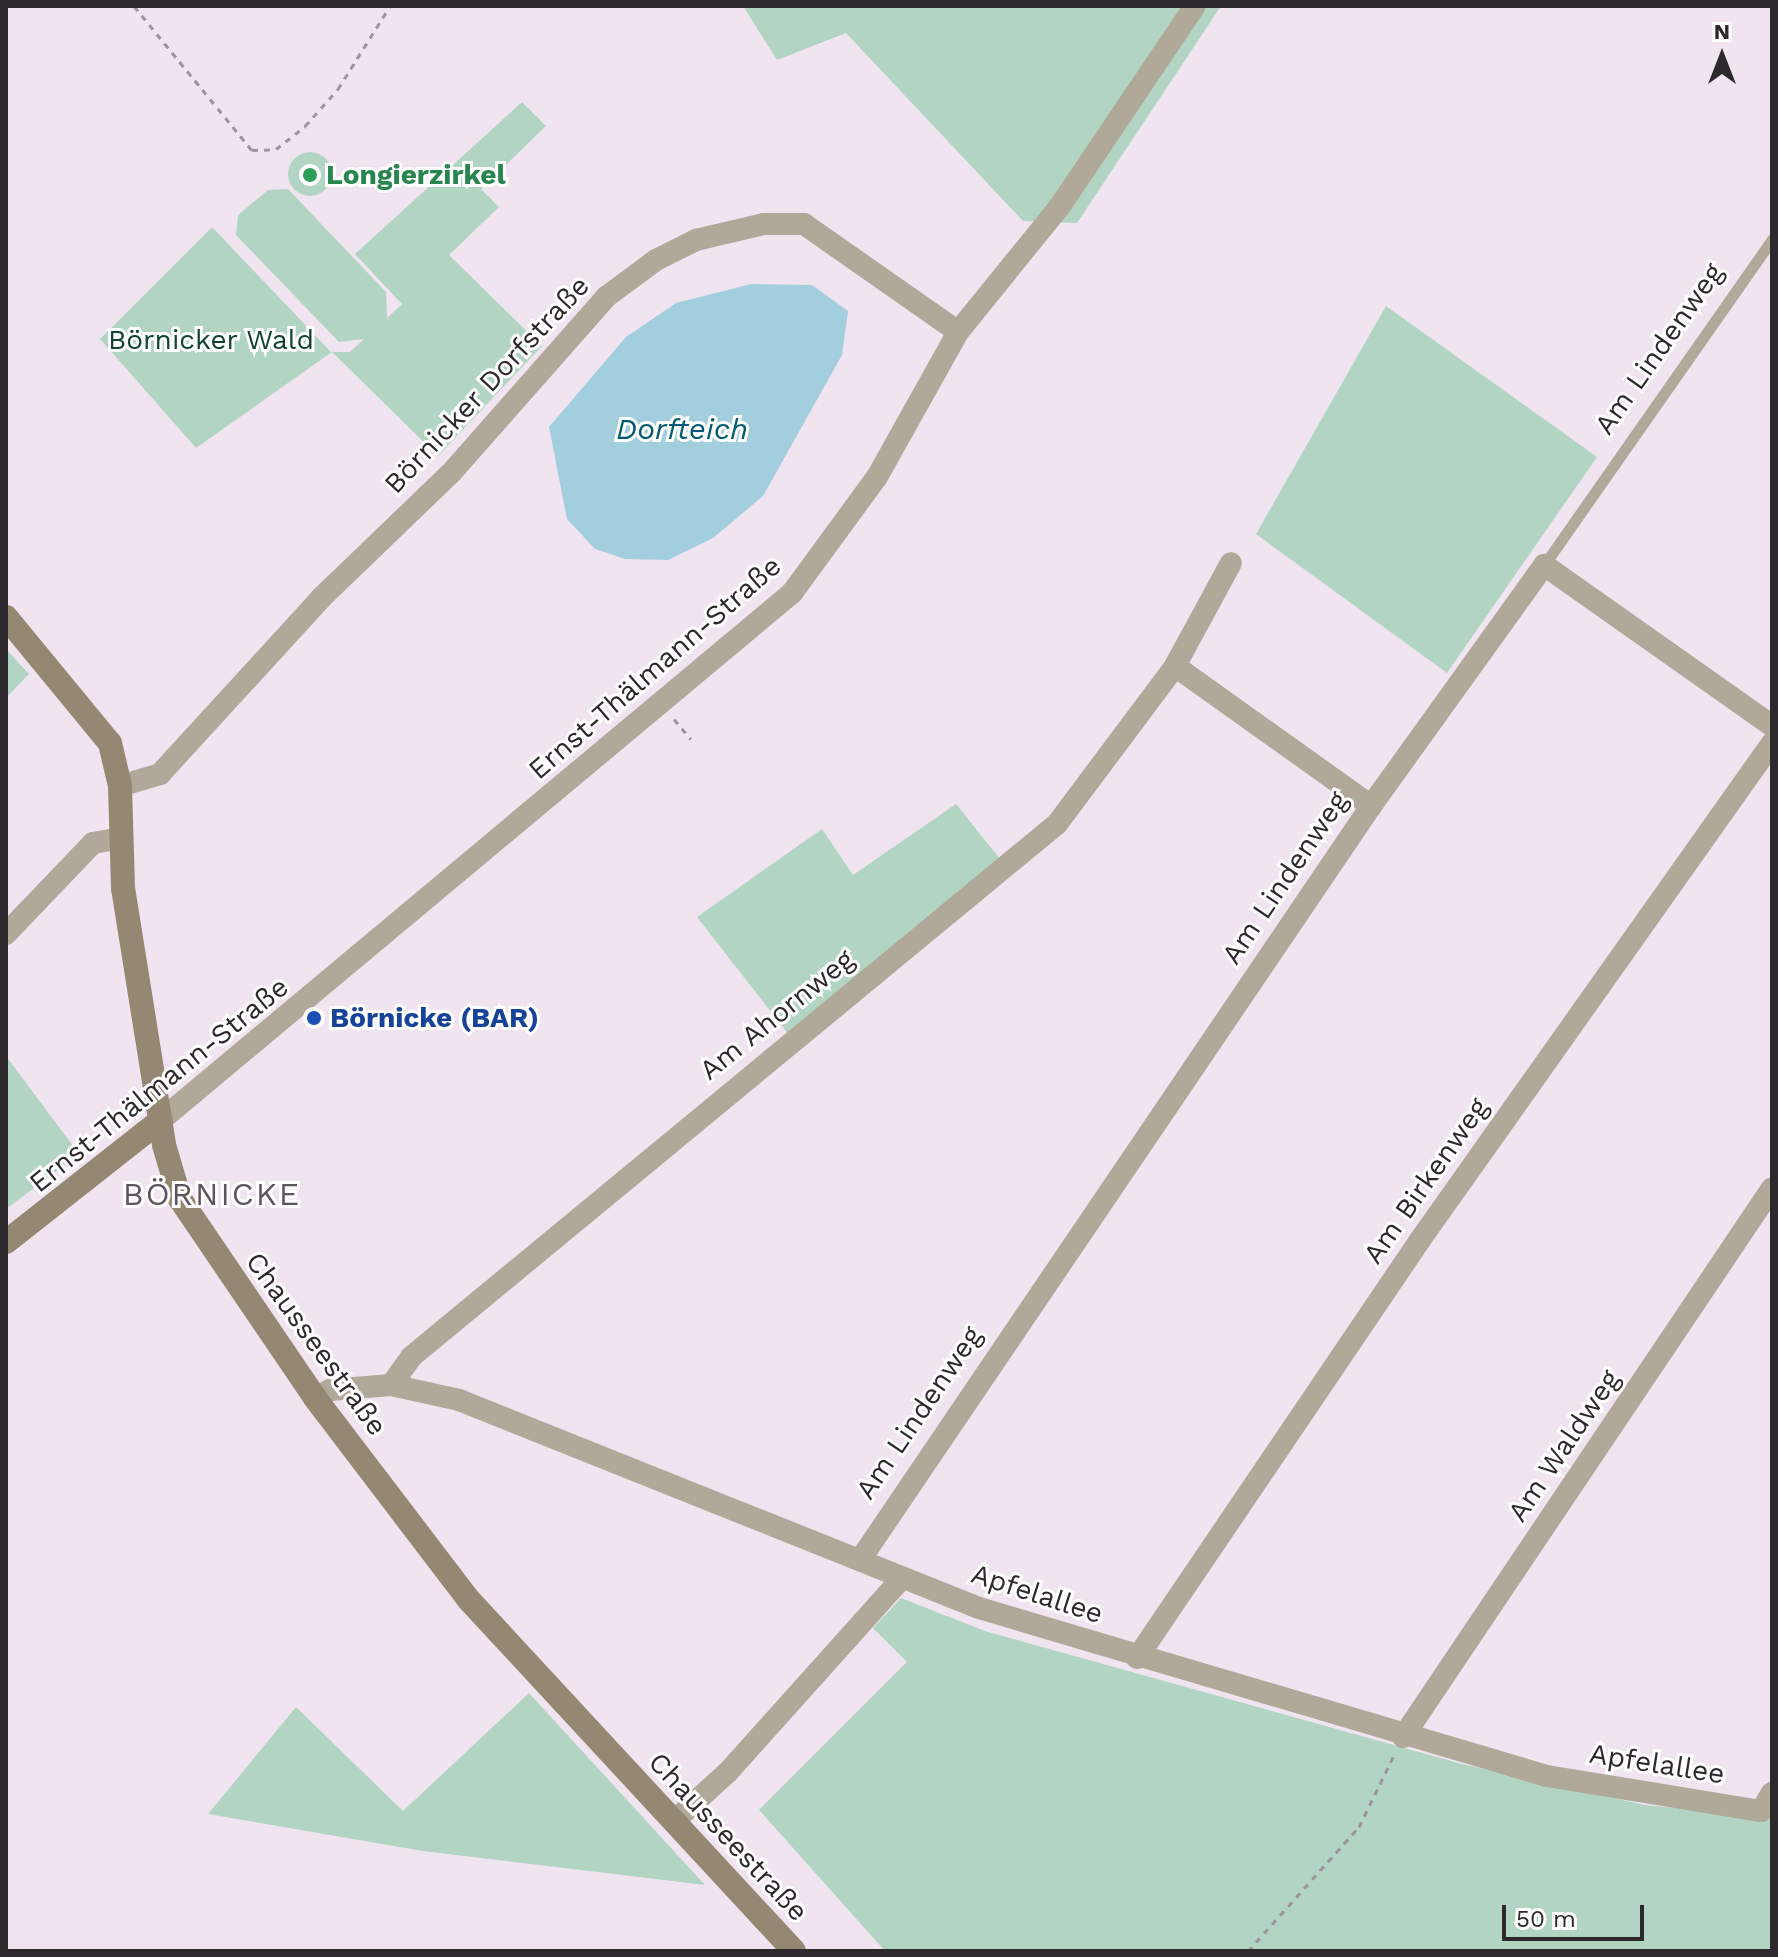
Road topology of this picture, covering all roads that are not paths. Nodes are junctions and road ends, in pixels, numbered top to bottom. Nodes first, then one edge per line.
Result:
1 (1195, 6) edge
2 (1772, 239) edge
3 (958, 332) junction
4 (1231, 563) dead end
5 (1544, 565) junction
6 (6, 617) edge
7 (1175, 666) junction
8 (1772, 726) edge
9 (1772, 743) edge
10 (120, 786) junction
11 (1371, 806) junction
12 (102, 842) junction
13 (6, 934) edge
14 (161, 1120) junction
15 (1772, 1188) edge
16 (6, 1242) edge
17 (391, 1385) junction
18 (315, 1398) junction
19 (860, 1560) junction
20 (902, 1578) junction
21 (1137, 1658) junction
22 (1403, 1737) junction
23 (1766, 1802) edge
24 (674, 1821) junction
25 (794, 1951) edge

1 - 3 street, Ernst-Thälmann-Straße
2 - 5 lane, Am Lindenweg
3 - 10 street, Börnicker Dorfstraße
3 - 14 street, Ernst-Thälmann-Straße
4 - 7 street, Am Ahornweg
5 - 8 street
5 - 11 street, Am Lindenweg
6 - 10 main road, Chausseestraße
7 - 11 street
7 - 17 street, Am Ahornweg
9 - 21 street, Am Birkenweg
10 - 12 main road, Chausseestraße
11 - 19 street, Am Lindenweg
12 - 13 street
12 - 14 main road, Chausseestraße
14 - 16 main road, Ernst-Thälmann-Straße
14 - 18 main road, Chausseestraße
15 - 22 street, Am Waldweg
17 - 18 street, Apfelallee
17 - 19 street, Apfelallee
18 - 24 main road, Chausseestraße
19 - 20 street, Apfelallee
20 - 21 street, Apfelallee
20 - 24 street
21 - 22 street, Apfelallee
22 - 23 street, Apfelallee
24 - 25 main road, Chausseestraße

